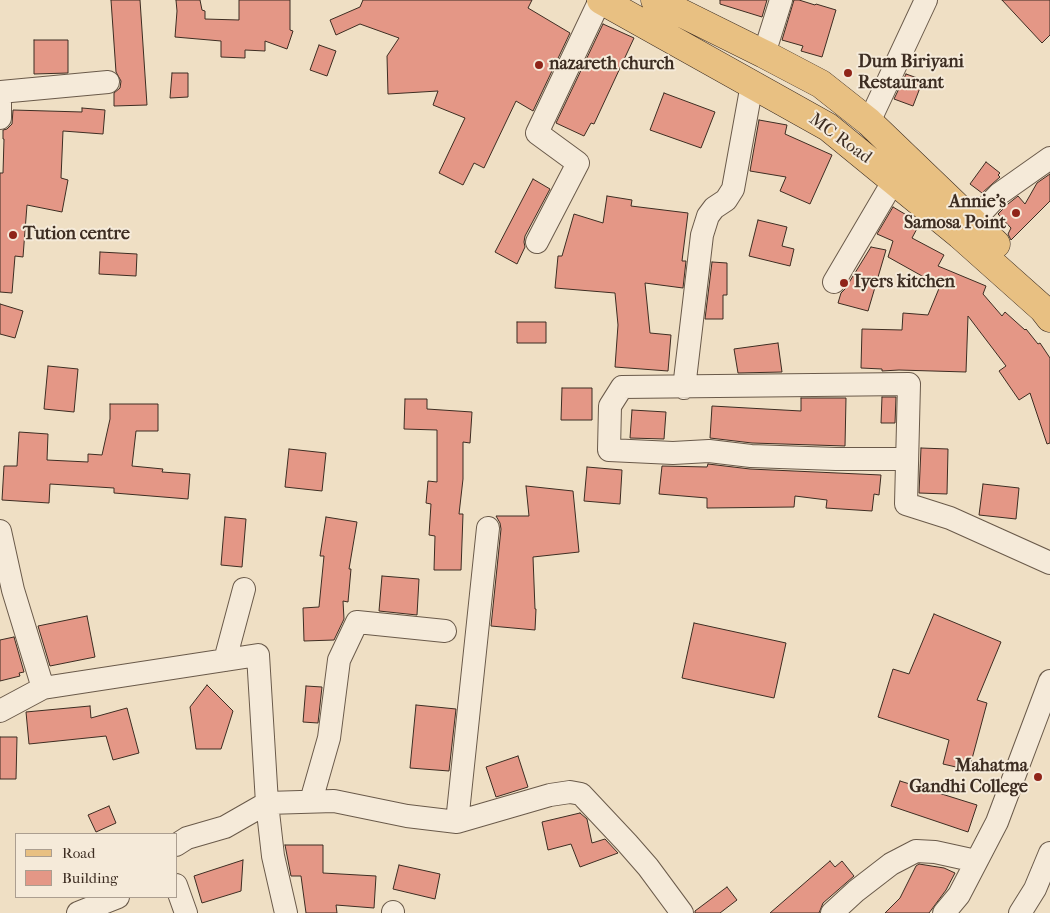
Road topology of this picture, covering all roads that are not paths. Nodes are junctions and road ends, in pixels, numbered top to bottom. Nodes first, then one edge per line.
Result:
1 (600, 0) edge
2 (654, 0) edge
3 (781, 0) edge
4 (926, 0) edge
5 (764, 54) junction
6 (108, 82) dead end
7 (752, 84) junction
8 (0, 92) edge
9 (0, 98) edge
10 (0, 118) edge
11 (869, 122) junction
12 (1050, 158) edge
13 (894, 180) junction
14 (966, 228) junction
15 (537, 242) dead end
16 (834, 282) dead end
17 (1050, 296) edge
18 (1050, 318) edge
19 (684, 388) junction
20 (906, 459) junction
21 (488, 528) dead end
22 (0, 530) edge
23 (1050, 563) edge
24 (244, 589) dead end
25 (445, 631) dead end
26 (224, 660) junction
27 (1050, 681) edge
28 (43, 688) junction
29 (0, 712) edge
30 (311, 801) junction
31 (267, 803) junction
32 (456, 822) junction
33 (178, 844) edge
34 (1050, 854) edge
35 (976, 861) junction
36 (178, 891) edge
37 (116, 898) edge
38 (78, 913) edge
39 (186, 913) edge
40 (286, 913) edge
41 (682, 913) edge
42 (832, 913) edge
43 (944, 913) edge
44 (1020, 913) edge

1 - 7 main road, MC Road
1 - 15 street
2 - 5 main road, MC Road
3 - 5 street
4 - 11 street
5 - 11 main road, MC Road
6 - 8 street
7 - 13 main road, MC Road
7 - 19 street
9 - 10 street
11 - 14 main road, MC Road
12 - 14 street
13 - 14 main road, MC Road
13 - 16 street
14 - 17 main road, MC Road
14 - 18 main road, MC Road
19 - 20 street
19 - 20 street
20 - 23 street
21 - 32 street
22 - 28 street
24 - 26 street
25 - 30 street
26 - 28 street
26 - 31 street
27 - 35 street
28 - 29 street
30 - 31 street
30 - 32 street
31 - 33 street
31 - 40 street
32 - 41 street
34 - 44 street
35 - 42 street
35 - 43 street
36 - 39 street
37 - 38 street

